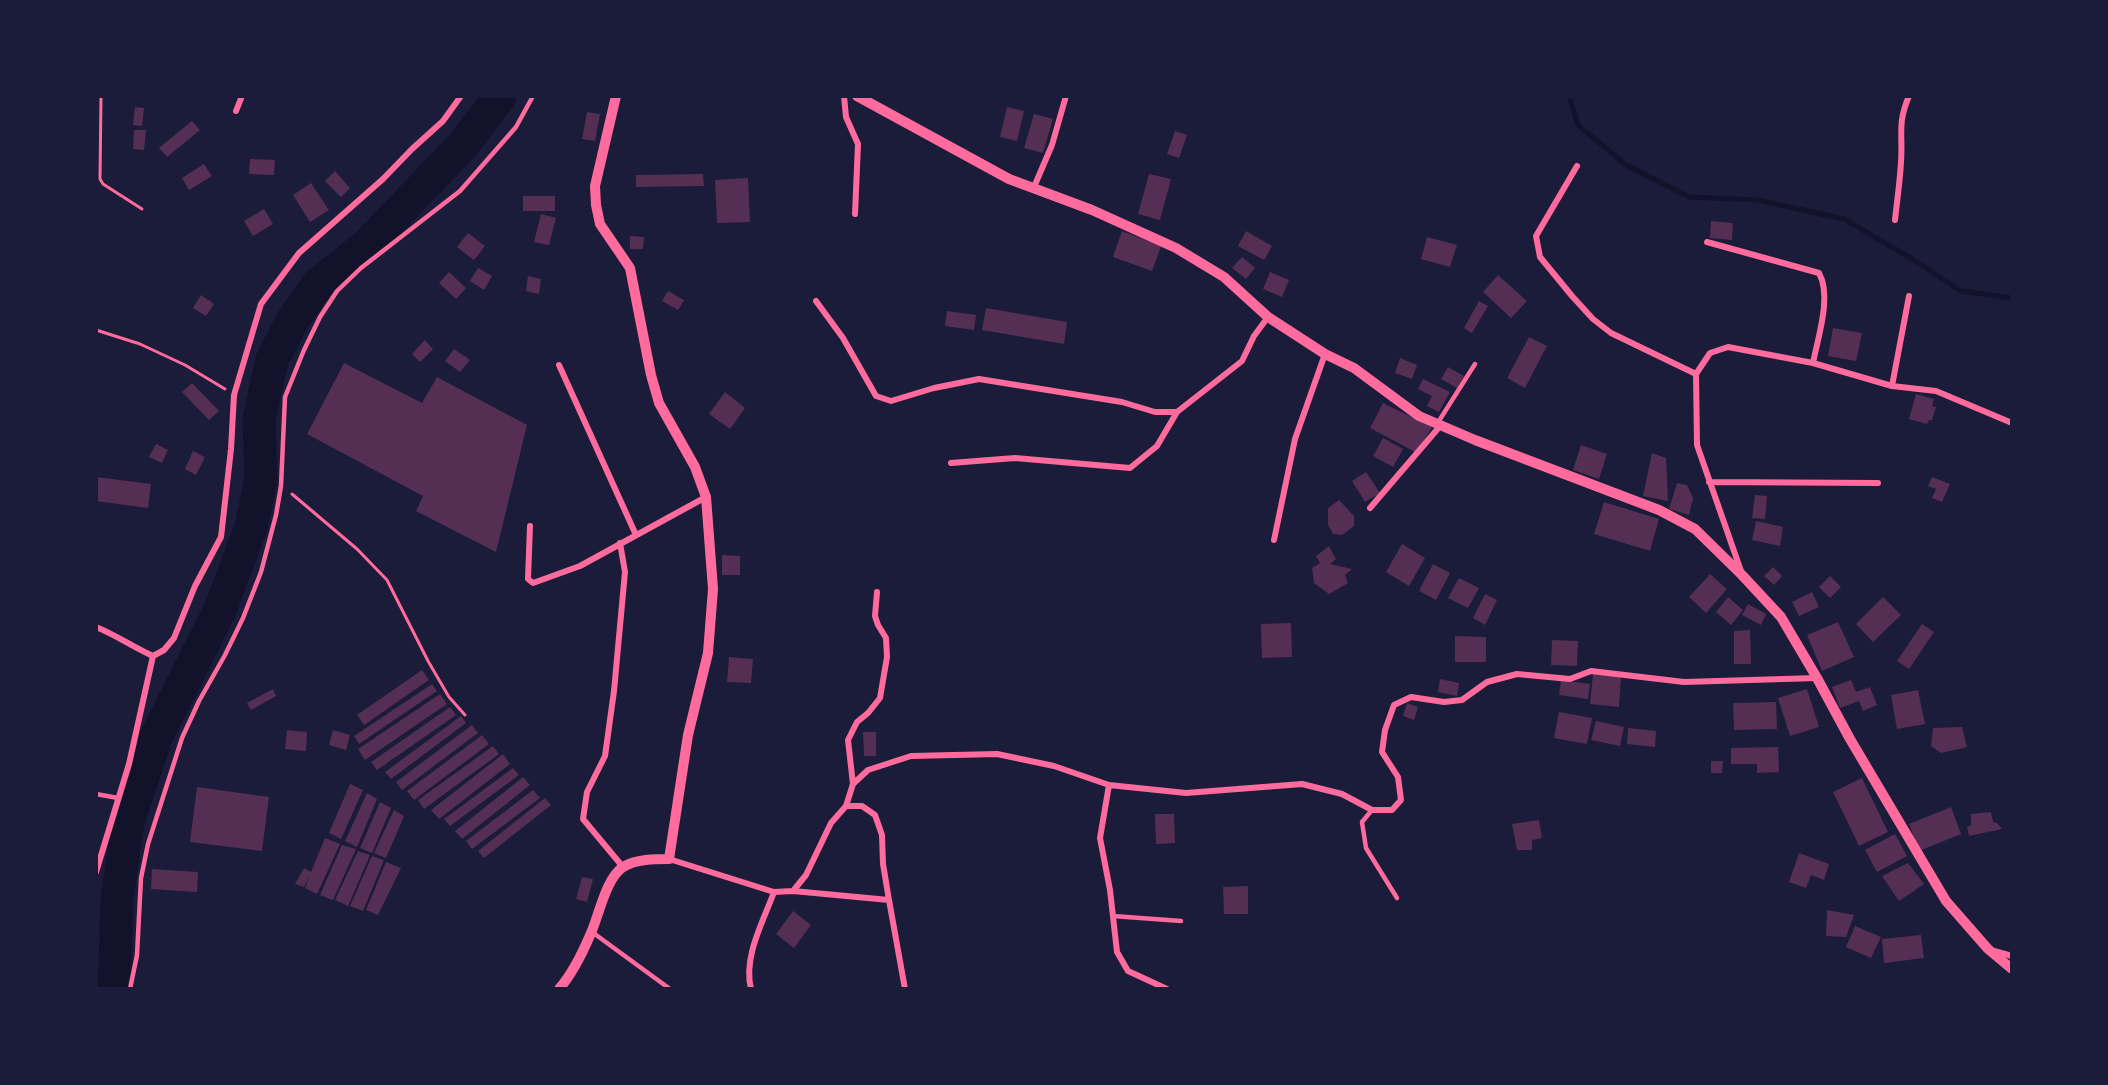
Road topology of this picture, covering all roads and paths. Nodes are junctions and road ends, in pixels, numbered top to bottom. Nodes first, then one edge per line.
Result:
1 (101, 96) edge
2 (242, 96) edge
3 (461, 96) edge
4 (533, 96) edge
5 (616, 96) edge
6 (844, 96) edge
7 (856, 96) edge
8 (1066, 96) edge
9 (1909, 96) edge
10 (236, 111) dead end
11 (1577, 166) dead end
12 (1034, 187) junction
13 (142, 209) dead end
14 (855, 214) dead end
15 (1895, 220) dead end
16 (1707, 242) dead end
17 (1909, 296) dead end
18 (816, 301) dead end
19 (1268, 318) junction
20 (96, 330) edge
21 (1325, 354) junction
22 (1813, 363) junction
23 (1475, 364) dead end
24 (559, 365) dead end
25 (1696, 374) junction
26 (1892, 386) junction
27 (234, 394) junction
28 (1177, 412) junction
29 (2012, 423) edge
30 (1439, 425) junction
31 (951, 463) dead end
32 (1709, 482) junction
33 (1878, 483) dead end
34 (281, 486) junction
35 (706, 497) junction
36 (1370, 508) dead end
37 (530, 526) dead end
38 (636, 535) junction
39 (1274, 540) dead end
40 (620, 543) junction
41 (1742, 575) junction
42 (877, 592) dead end
43 (96, 627) edge
44 (153, 656) junction
45 (1817, 678) junction
46 (465, 715) dead end
47 (853, 784) junction
48 (1108, 786) junction
49 (96, 794) edge
50 (118, 798) junction
51 (846, 806) junction
52 (1372, 810) junction
53 (669, 859) junction
54 (623, 867) junction
55 (96, 872) edge
56 (793, 891) junction
57 (774, 892) junction
58 (1397, 898) dead end
59 (889, 900) junction
60 (1113, 916) junction
61 (1181, 921) dead end
62 (592, 932) junction
63 (1988, 949) junction
64 (2012, 956) edge
65 (2012, 969) edge
66 (130, 989) edge
67 (559, 989) edge
68 (670, 989) edge
69 (751, 989) edge
70 (906, 989) edge
71 (1167, 989) edge

1 - 13 path
2 - 10 street
3 - 27 street
4 - 34 lane
5 - 35 street
6 - 14 street
7 - 12 street
8 - 12 street
9 - 15 street
11 - 25 street
12 - 19 street
16 - 22 street
17 - 26 street
18 - 28 street
19 - 21 street
19 - 28 street
20 - 27 path
21 - 30 street
21 - 39 street
22 - 25 street
22 - 26 street
23 - 30 lane
24 - 38 street
25 - 32 street
26 - 29 street
27 - 44 street
28 - 31 street
30 - 36 street
30 - 41 street
32 - 33 street
32 - 41 street
34 - 46 path
34 - 66 lane
35 - 38 street
35 - 53 street
37 - 40 street
38 - 40 street
40 - 54 street
41 - 45 street
42 - 47 street
43 - 44 street
44 - 50 street
45 - 52 street
45 - 63 street
47 - 48 street
47 - 51 street
48 - 52 street
48 - 60 street
49 - 50 lane
50 - 55 street
51 - 56 street
51 - 59 street
52 - 58 lane
53 - 54 street
53 - 57 street
54 - 62 street
56 - 57 street
56 - 59 street
57 - 69 street
59 - 70 street
60 - 61 lane
60 - 71 street
62 - 67 street
62 - 68 lane
63 - 64 street
63 - 65 street

